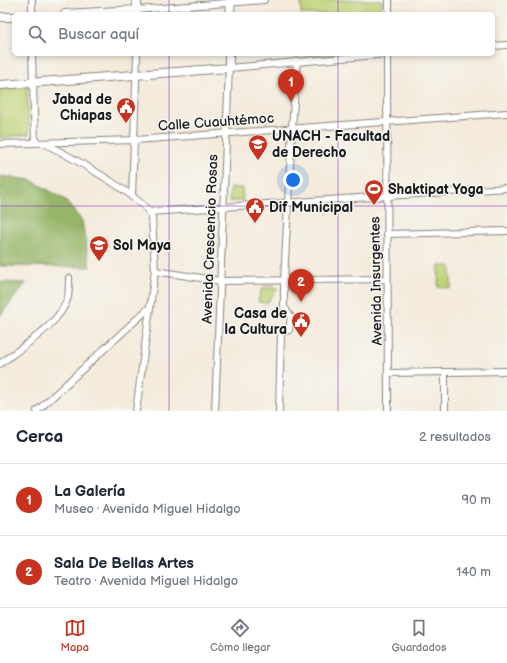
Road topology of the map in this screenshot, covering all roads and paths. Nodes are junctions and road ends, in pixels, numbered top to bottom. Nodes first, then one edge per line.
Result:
1 (32, 0) edge
2 (138, 0) edge
3 (264, 0) edge
4 (390, 0) edge
5 (231, 1) edge
6 (32, 12) edge
7 (137, 12) edge
8 (230, 12) edge
9 (389, 12) edge
10 (12, 17) edge
11 (0, 18) edge
12 (507, 45) edge
13 (495, 46) edge
14 (32, 56) edge
15 (137, 56) edge
16 (229, 56) edge
17 (361, 56) edge
18 (387, 56) edge
19 (297, 61) junction
20 (229, 68) junction
21 (136, 74) junction
22 (32, 81) junction
23 (0, 85) edge
24 (507, 113) edge
25 (388, 121) junction
26 (292, 128) junction
27 (226, 133) junction
28 (135, 140) junction
29 (35, 143) junction
30 (45, 143) junction
31 (0, 144) edge
32 (507, 188) edge
33 (387, 196) junction
34 (132, 197) junction
35 (288, 202) junction
36 (224, 206) junction
37 (150, 212) junction
38 (507, 231) edge
39 (388, 234) junction
40 (155, 272) junction
41 (69, 278) dead end
42 (387, 280) junction
43 (221, 281) junction
44 (284, 281) junction
45 (150, 307) junction
46 (0, 364) edge
47 (507, 371) edge
48 (389, 372) junction
49 (445, 372) junction
50 (38, 411) edge
51 (136, 411) edge
52 (215, 411) edge
53 (279, 411) edge
54 (388, 411) edge
55 (445, 411) edge

1 - 6 street
2 - 7 main road
3 - 5 street
4 - 9 street
5 - 7 street
5 - 8 main road
10 - 11 main road
12 - 13 street
14 - 22 street
15 - 21 street
16 - 20 main road
17 - 19 street
18 - 25 street, Avenida Insurgentes
19 - 20 street
19 - 26 street
20 - 21 main road
20 - 27 street, Avenida Crescencio Rosas
21 - 22 main road
21 - 28 street
22 - 23 main road
22 - 29 street
24 - 25 street, Calle Cuauhtémoc
25 - 26 street, Calle Cuauhtémoc
25 - 33 street, Avenida Insurgentes
26 - 27 street, Calle Cuauhtémoc
26 - 35 street
27 - 28 street, Calle Cuauhtémoc
27 - 36 street, Avenida Crescencio Rosas
28 - 30 street, Calle Cuauhtémoc
28 - 34 street
29 - 30 street, Calle Cuauhtémoc
29 - 31 street, Calle Cuauhtémoc
30 - 34 street
32 - 33 street
33 - 35 street
33 - 39 street, Avenida Insurgentes
34 - 37 street
35 - 36 street
35 - 44 street
36 - 37 street
36 - 43 street, Avenida Crescencio Rosas
37 - 40 street
38 - 39 street
39 - 42 street, Avenida Insurgentes
40 - 43 street
40 - 45 street
41 - 46 street
42 - 44 street
42 - 48 street, Avenida Insurgentes
43 - 44 street
43 - 52 street, Avenida Crescencio Rosas
44 - 53 street
45 - 50 street
45 - 51 street
47 - 49 street
48 - 49 street
48 - 54 street, Avenida Insurgentes
49 - 55 street

